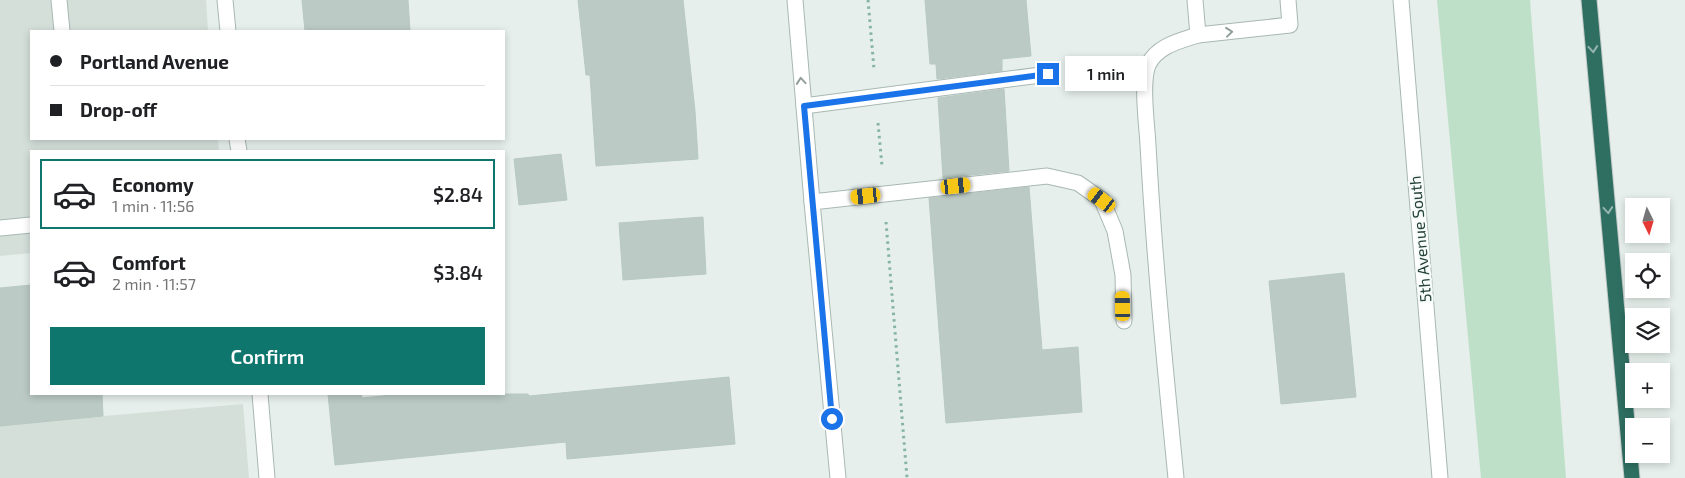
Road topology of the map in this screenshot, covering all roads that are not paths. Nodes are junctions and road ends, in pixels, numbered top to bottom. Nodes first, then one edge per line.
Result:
1 (60, 0) edge
2 (225, 0) edge
3 (794, 0) edge
4 (1195, 0) edge
5 (1288, 0) edge
6 (1401, 0) edge
7 (1589, 0) edge
8 (62, 30) edge
9 (228, 30) edge
10 (1198, 35) junction
11 (1048, 74) dead end
12 (804, 106) junction
13 (812, 202) junction
14 (30, 225) edge
15 (0, 228) edge
16 (1124, 321) dead end
17 (260, 395) edge
18 (267, 478) edge
19 (838, 478) edge
20 (1176, 478) edge
21 (1440, 478) edge
22 (1632, 478) edge

1 - 8 street
2 - 9 street
12 -> 3 street
4 - 10 street
10 -> 5 street
6 - 21 street, 5th Avenue South
7 -> 22 highway
10 - 20 street
11 - 12 street
12 - 13 street
13 - 16 street
13 - 19 street
14 - 15 street
17 - 18 street

